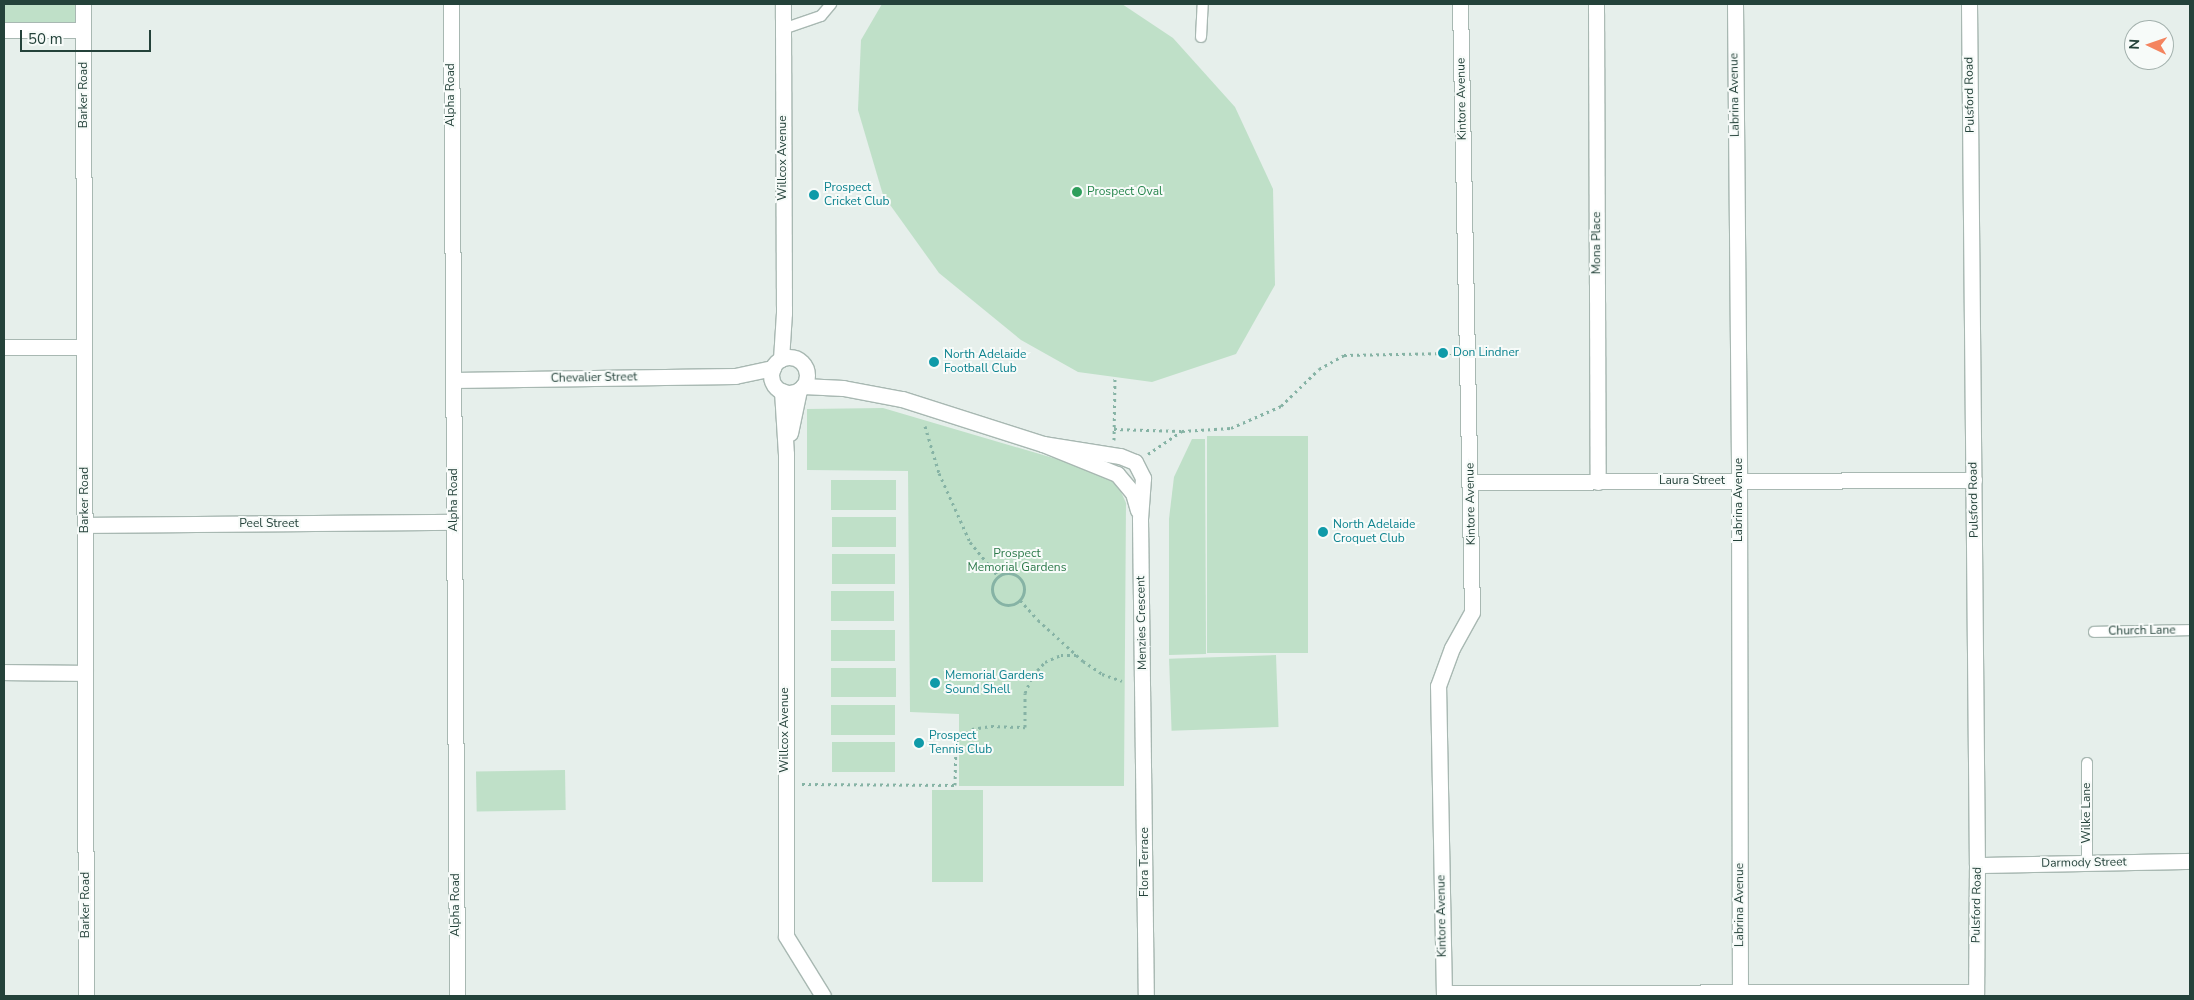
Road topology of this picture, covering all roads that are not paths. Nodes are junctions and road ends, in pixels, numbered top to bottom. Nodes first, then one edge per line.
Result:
1 (83, 4) edge
2 (450, 4) edge
3 (783, 4) edge
4 (831, 4) edge
5 (1203, 4) edge
6 (1460, 4) edge
7 (1596, 4) edge
8 (1735, 4) edge
9 (1969, 4) edge
10 (783, 29) junction
11 (4, 30) edge
12 (83, 30) junction
13 (1201, 37) dead end
14 (784, 313) junction
15 (4, 347) edge
16 (84, 347) junction
17 (802, 363) junction
18 (777, 375) junction
19 (453, 380) junction
20 (801, 388) junction
21 (843, 388) junction
22 (1043, 444) junction
23 (786, 454) junction
24 (1974, 480) junction
25 (1739, 481) junction
26 (1471, 482) junction
27 (1598, 482) junction
28 (1140, 518) junction
29 (454, 522) junction
30 (85, 525) junction
31 (2190, 630) edge
32 (2094, 632) dead end
33 (4, 672) edge
34 (85, 674) junction
35 (1144, 727) joint
36 (2087, 763) dead end
37 (2190, 861) edge
38 (2087, 862) junction
39 (1978, 864) junction
40 (1740, 994) edge
41 (1976, 994) edge
42 (1444, 995) edge
43 (86, 996) edge
44 (457, 996) edge
45 (823, 996) edge
46 (1146, 996) edge

1 - 12 street, Barker Road
2 - 19 street, Alpha Road
3 - 10 street, Willcox Avenue
4 - 10 lane
5 - 13 lane
6 - 26 street, Kintore Avenue
7 - 27 street, Mona Place
8 - 25 street, Labrina Avenue
9 - 24 street, Pulsford Road
10 - 14 street, Willcox Avenue
11 - 12 street
12 - 16 street, Barker Road
14 - 17 street, Willcox Avenue
14 - 18 street, Willcox Avenue
15 - 16 street
16 - 30 street, Barker Road
17 - 18 street
17 - 20 street, Willcox Avenue
17 - 21 street, Menzies Crescent
18 - 19 street, Chevalier Street
18 - 20 street, Menzies Crescent
18 - 23 street, Willcox Avenue
19 - 29 street, Alpha Road
20 - 21 street, Menzies Crescent
20 - 23 street, Willcox Avenue
21 - 22 street, Menzies Crescent
22 - 28 street, Menzies Crescent
22 - 28 street, Menzies Crescent
23 - 45 street, Willcox Avenue
24 - 25 street, Laura Street
24 - 39 street, Pulsford Road
25 - 27 street, Laura Street
25 - 40 street, Labrina Avenue
26 - 27 street, Laura Street
26 - 42 street, Kintore Avenue
28 - 35 street, Menzies Crescent
29 - 30 street, Peel Street
29 - 44 street, Alpha Road
30 - 34 street, Barker Road
31 - 32 lane, Church Lane
33 - 34 street
34 - 43 street, Barker Road
35 - 46 street, Flora Terrace
36 - 38 lane, Wilke Lane
37 - 38 street, Darmody Street
38 - 39 street, Darmody Street
39 - 41 street, Pulsford Road
40 - 41 street
40 - 42 street

